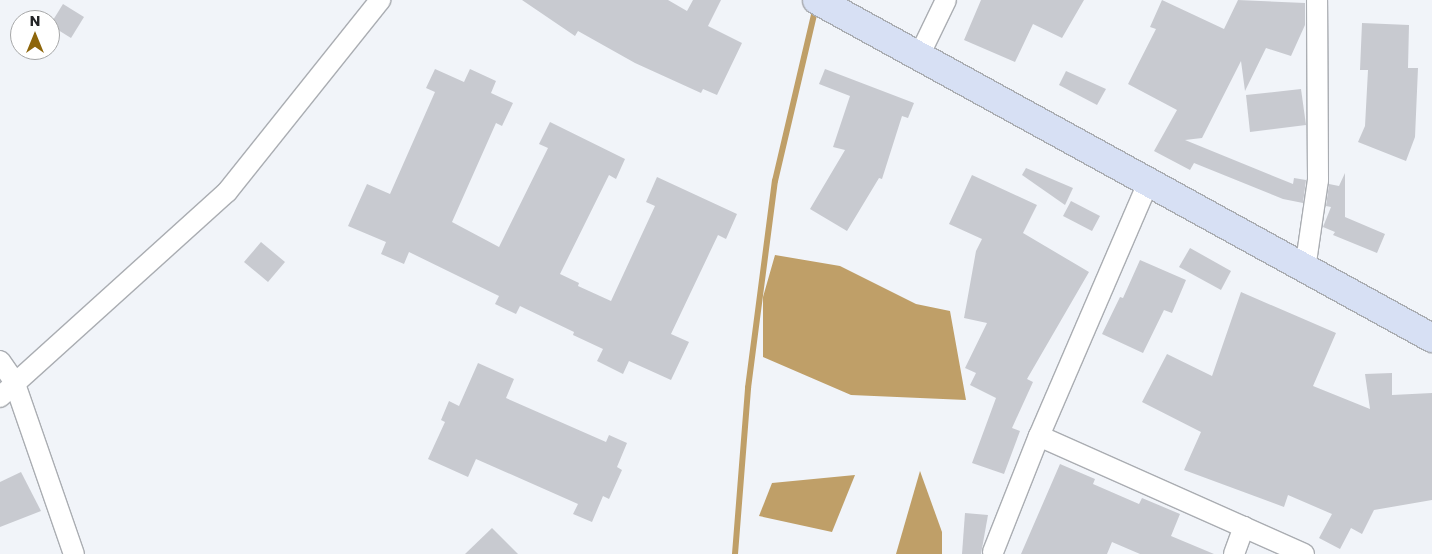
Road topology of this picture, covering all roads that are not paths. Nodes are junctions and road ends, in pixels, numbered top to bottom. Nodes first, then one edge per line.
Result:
1 (380, 0) edge
2 (817, 0) edge
3 (946, 0) edge
4 (1317, 0) edge
5 (918, 58) junction
6 (1148, 183) junction
7 (1305, 269) junction
8 (1432, 338) edge
9 (0, 361) edge
10 (14, 381) junction
11 (0, 397) edge
12 (1039, 436) junction
13 (1244, 527) junction
14 (993, 552) dead end
15 (74, 554) edge
16 (1234, 554) edge
17 (1304, 554) edge

1 - 10 street
2 - 5 main road
3 - 5 street
4 - 7 street
5 - 6 main road
6 - 7 main road
6 - 12 street
7 - 8 main road
9 - 10 street
10 - 11 street
10 - 15 street
12 - 13 street
12 - 14 street
13 - 16 street
13 - 17 street

